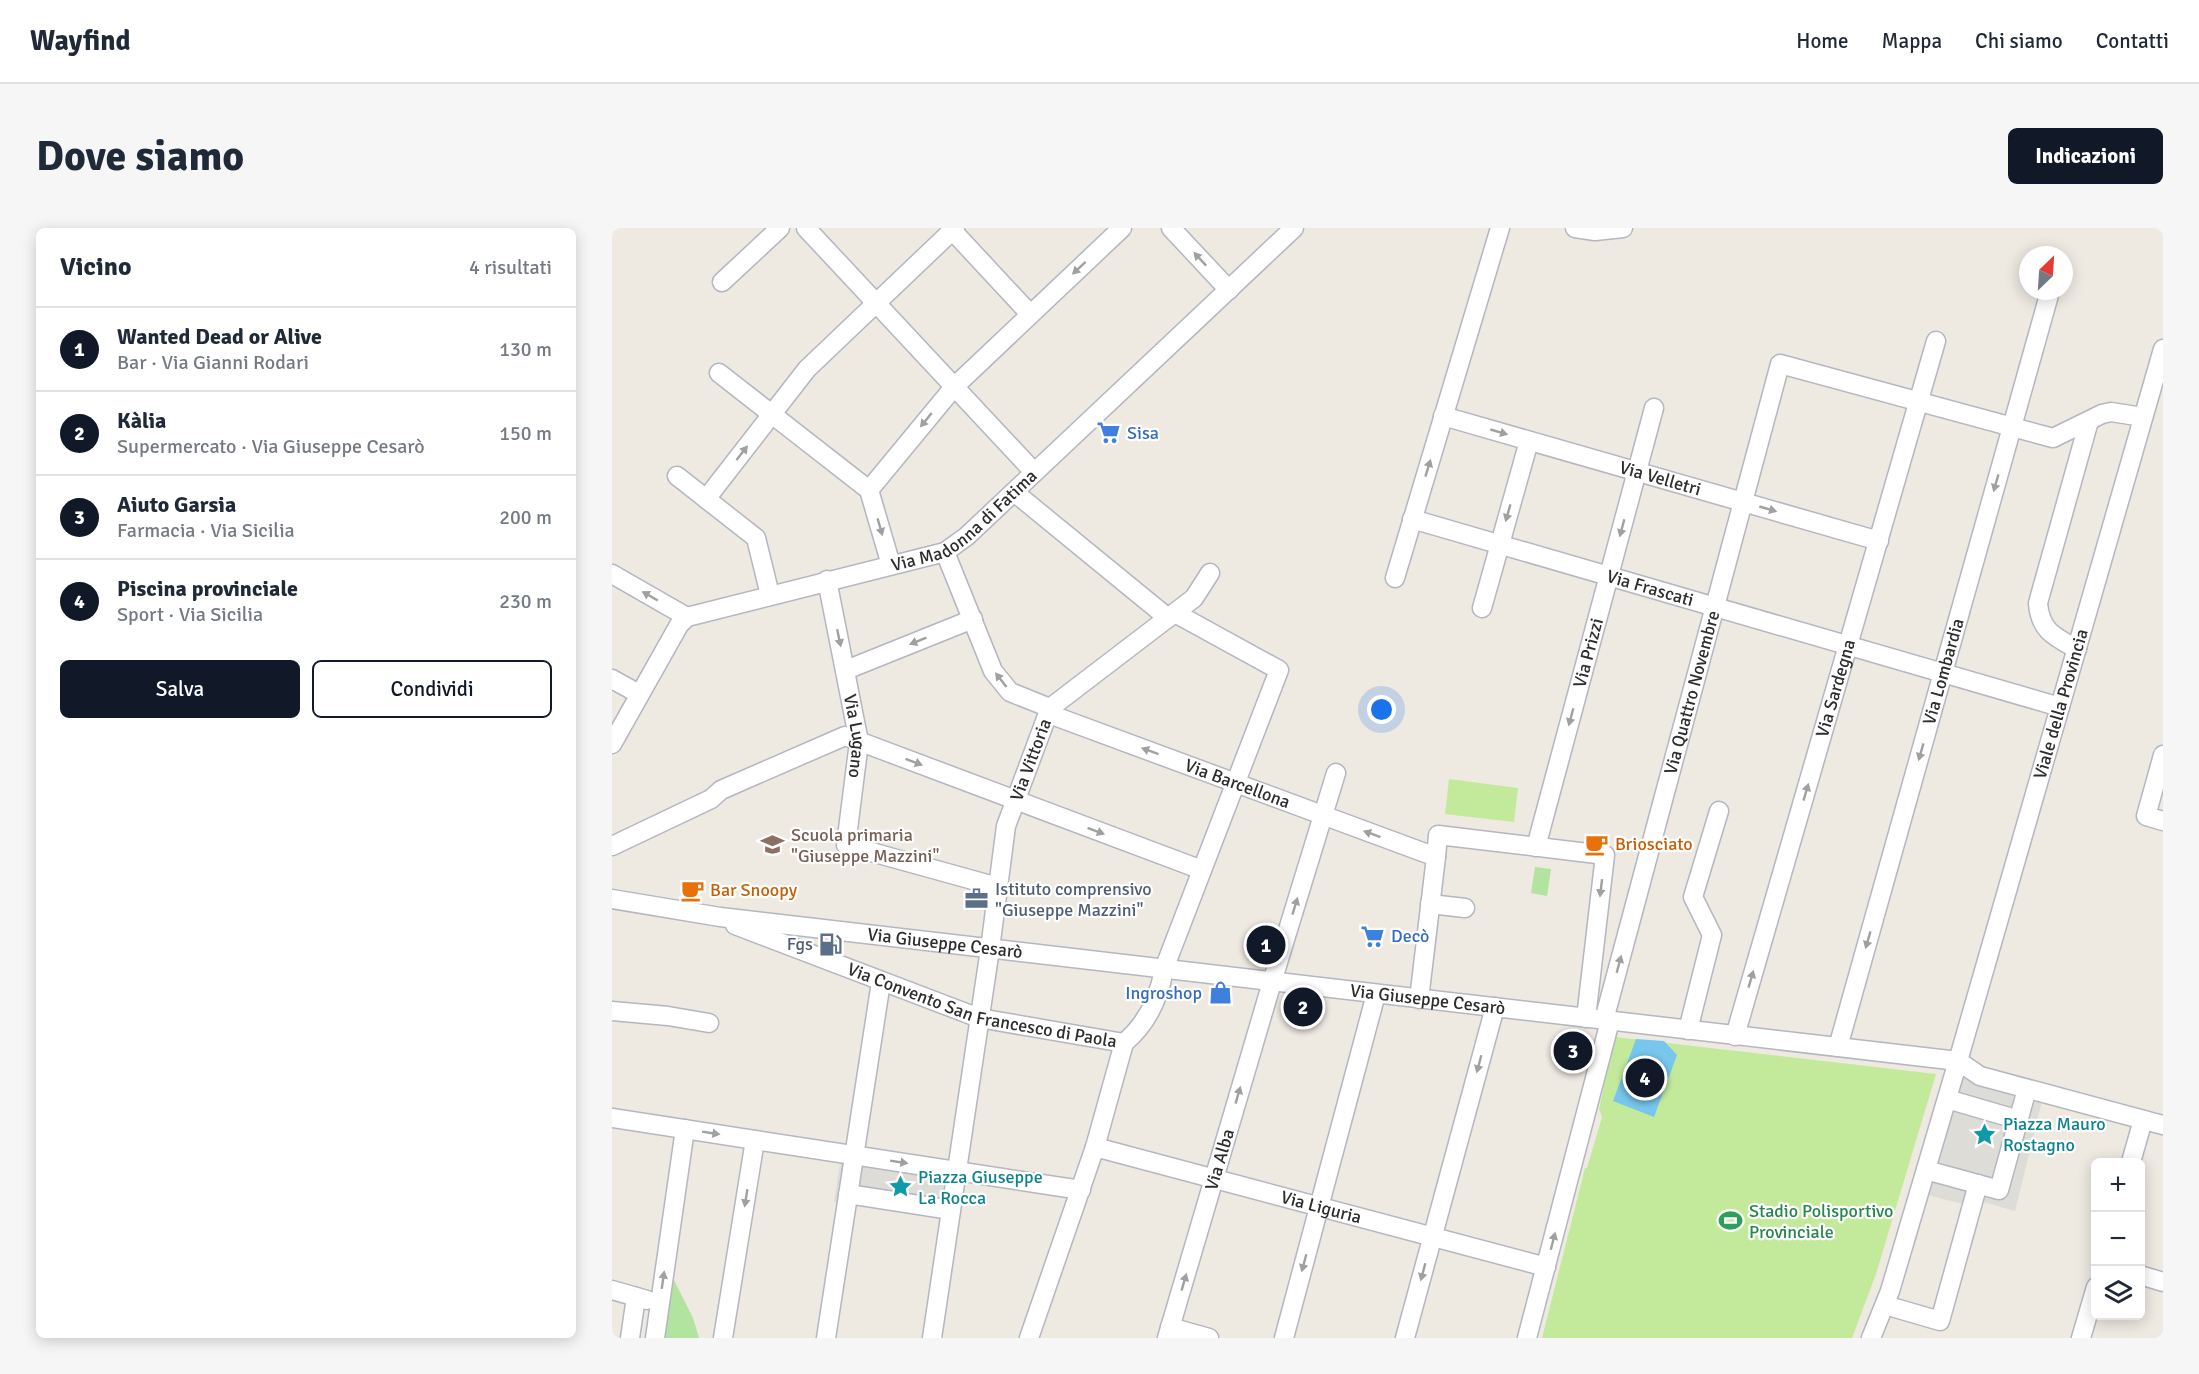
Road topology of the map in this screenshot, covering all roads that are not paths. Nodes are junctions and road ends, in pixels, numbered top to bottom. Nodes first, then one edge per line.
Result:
1 (780, 228) edge
2 (806, 228) edge
3 (1122, 228) edge
4 (1171, 228) edge
5 (1294, 228) edge
6 (1500, 228) edge
7 (1575, 228) edge
8 (1613, 228) edge
9 (953, 229) edge
10 (722, 282) dead end
11 (1229, 290) junction
12 (2048, 300) edge
13 (876, 303) junction
14 (1030, 314) junction
15 (1936, 341) dead end
16 (2163, 349) edge
17 (719, 373) dead end
18 (954, 387) junction
19 (1919, 402) junction
20 (1654, 408) dead end
21 (772, 414) junction
22 (1443, 416) junction
23 (2144, 417) junction
24 (2089, 422) junction
25 (2012, 427) junction
26 (1529, 441) junction
27 (1034, 472) junction
28 (1637, 472) junction
29 (676, 476) dead end
30 (869, 490) junction
31 (1014, 492) junction
32 (706, 499) junction
33 (1743, 502) junction
34 (1412, 519) junction
35 (1879, 541) junction
36 (1500, 545) junction
37 (945, 552) junction
38 (891, 565) junction
39 (1210, 573) dead end
40 (612, 574) edge
41 (1609, 576) junction
42 (1395, 578) dead end
43 (827, 580) junction
44 (770, 595) junction
45 (1714, 607) junction
46 (1482, 608) dead end
47 (1171, 616) junction
48 (687, 617) junction
49 (973, 619) junction
50 (1849, 646) junction
51 (2077, 649) junction
52 (846, 670) junction
53 (1943, 673) junction
54 (612, 679) edge
55 (639, 694) junction
56 (2060, 708) junction
57 (1049, 711) junction
58 (615, 734) edge
59 (859, 742) junction
60 (2163, 755) edge
61 (1336, 773) dead end
62 (1235, 783) junction
63 (1016, 801) junction
64 (1719, 811) dead end
65 (1323, 815) junction
66 (2163, 821) edge
67 (1537, 841) junction
68 (612, 846) edge
69 (1431, 856) junction
70 (1202, 870) junction
71 (998, 886) junction
72 (612, 899) edge
73 (1430, 904) junction
74 (1465, 908) dead end
75 (720, 917) junction
76 (990, 949) junction
77 (1164, 969) junction
78 (1272, 981) junction
79 (881, 982) junction
80 (1376, 994) junction
81 (1419, 999) junction
82 (1495, 1007) junction
83 (612, 1011) edge
84 (979, 1018) junction
85 (1600, 1020) junction
86 (709, 1023) dead end
87 (1688, 1030) junction
88 (1735, 1036) junction
89 (1124, 1043) junction
90 (1838, 1047) junction
91 (1958, 1061) junction
92 (2027, 1089) junction
93 (1947, 1099) junction
94 (612, 1118) edge
95 (2019, 1120) junction
96 (2143, 1120) junction
97 (2163, 1125) edge
98 (685, 1129) junction
99 (755, 1140) junction
100 (1095, 1146) junction
101 (850, 1151) junction
102 (2132, 1158) edge
103 (960, 1168) junction
104 (1926, 1170) junction
105 (1214, 1178) junction
106 (1978, 1184) junction
107 (1081, 1190) junction
108 (848, 1199) junction
109 (1319, 1207) junction
110 (950, 1215) junction
111 (1433, 1237) junction
112 (1546, 1267) junction
113 (2145, 1277) edge
114 (2163, 1282) edge
115 (612, 1290) edge
116 (2091, 1304) edge
117 (1885, 1305) junction
118 (1169, 1333) edge
119 (630, 1338) edge
120 (655, 1338) edge
121 (723, 1338) edge
122 (826, 1338) edge
123 (932, 1338) edge
124 (1029, 1338) edge
125 (1209, 1338) edge
126 (1284, 1338) edge
127 (1405, 1338) edge
128 (1527, 1338) edge
129 (1872, 1338) edge
130 (2081, 1338) edge

1 - 10 street
2 - 13 street
3 -> 14 street
11 -> 4 street
5 - 11 street, Via Madonna di Fatima
6 - 22 street
7 - 8 street
9 - 13 street
9 - 14 street
11 - 27 street, Via Madonna di Fatima
12 - 25 street, Via Lombardia
13 - 18 street
13 - 21 street
14 - 18 street
15 - 19 street, Via Sardegna
16 - 23 street, Viale della Provincia
17 - 21 street
18 - 27 street
18 -> 30 street
19 - 25 street
19 - 33 street, Via Quattro Novembre
19 - 35 street, Via Sardegna
20 - 28 street, Via Prizzi
21 - 30 street
32 -> 21 street
22 -> 26 street, Via Velletri
34 -> 22 street
23 - 24 street
23 - 51 street, Viale della Provincia
24 - 25 street
24 - 51 street
25 -> 53 street, Via Lombardia
26 - 28 street, Via Velletri
26 -> 36 street
27 - 31 street, Via Madonna di Fatima
28 - 33 street, Via Velletri
28 -> 41 street, Via Prizzi
29 - 32 street
30 -> 38 street
31 - 37 street, Via Madonna di Fatima
31 - 47 street
32 - 44 street
33 -> 35 street, Via Velletri
33 - 45 street, Via Quattro Novembre
34 - 36 street, Via Frascati
34 - 42 street
35 - 50 street, Via Sardegna
36 - 41 street, Via Frascati
36 - 46 street
37 - 38 street, Via Madonna di Fatima
37 - 49 street, Via Barcellona
38 - 43 street, Via Madonna di Fatima
39 - 47 street, Via Vittoria
48 -> 40 street
41 - 45 street, Via Frascati
41 -> 67 street, Via Prizzi
43 - 44 street, Via Madonna di Fatima
43 -> 52 street, Via Lugano
44 - 48 street, Via Madonna di Fatima
45 - 50 street, Via Frascati
85 -> 45 street, Via Quattro Novembre
47 - 57 street, Via Vittoria
47 - 62 street
48 - 55 street
49 -> 52 street
57 -> 49 street, Via Barcellona
50 - 53 street, Via Frascati
88 -> 50 street, Via Sardegna
51 - 56 street, Viale della Provincia
52 - 59 street, Via Lugano
53 - 56 street, Via Frascati
53 -> 90 street, Via Lombardia
54 - 55 street
55 - 58 street
56 - 91 street, Viale della Provincia
62 -> 57 street, Via Barcellona
57 - 63 street, Via Vittoria
59 -> 63 street
59 - 68 street
59 - 71 street, Via Lugano
60 - 66 street
61 - 65 street, Via Alba
62 - 65 street, Via Barcellona
62 - 70 street
63 -> 70 street
63 - 71 street, Via Vittoria
64 - 87 street
69 -> 65 street, Via Barcellona
78 -> 65 street, Via Alba
67 - 69 street
67 -> 85 street
69 - 73 street
70 - 77 street
71 - 76 street, Via Vittoria
72 - 75 street, Via Giuseppe Cesarò
73 - 74 street
73 - 81 street
75 - 76 street, Via Giuseppe Cesarò
75 - 79 street, Via Convento San Francesco di Paola
76 - 77 street, Via Giuseppe Cesarò
76 - 84 street, Via Vittoria
77 - 78 street, Via Giuseppe Cesarò
77 - 89 street
78 - 80 street, Via Giuseppe Cesarò
105 -> 78 street, Via Alba
79 - 84 street, Via Convento San Francesco di Paola
79 - 101 street
80 - 81 street, Via Giuseppe Cesarò
80 - 109 street
81 - 82 street, Via Giuseppe Cesarò
82 - 85 street, Via Giuseppe Cesarò
82 -> 111 street
83 - 86 street
84 - 89 street, Via Convento San Francesco di Paola
84 - 103 street, Via Vittoria
85 - 87 street, Via Giuseppe Cesarò
112 -> 85 street
87 - 88 street, Via Giuseppe Cesarò
88 - 90 street, Via Giuseppe Cesarò
89 - 100 street, Via Convento San Francesco di Paola
90 - 91 street, Via Giuseppe Cesarò
91 - 92 street, Via Giuseppe Cesarò
91 - 93 street, Viale della Provincia
92 - 95 street
92 - 96 street, Via Giuseppe Cesarò
93 - 95 street
93 - 104 street, Viale della Provincia
94 - 98 street
95 - 106 street
96 - 97 street, Via Giuseppe Cesarò
96 - 102 street
98 -> 99 street
120 -> 98 street
99 - 101 street
99 -> 121 street
100 - 105 street, Via Liguria
100 - 107 street, Via Convento San Francesco di Paola
101 -> 103 street
101 - 108 street
103 - 107 street
103 - 110 street, Via Vittoria
104 - 106 street
104 - 117 street, Viale della Provincia
105 - 109 street, Via Liguria
118 -> 105 street, Via Alba
106 - 117 street
107 - 124 street, Via Convento San Francesco di Paola
108 - 110 street
108 - 122 street
109 - 111 street, Via Liguria
109 -> 126 street
110 - 123 street, Via Vittoria
111 - 112 street, Via Liguria
111 -> 127 street
112 - 128 street
113 - 114 street
115 - 119 street
116 - 130 street
117 - 129 street, Viale della Provincia
118 - 125 street

